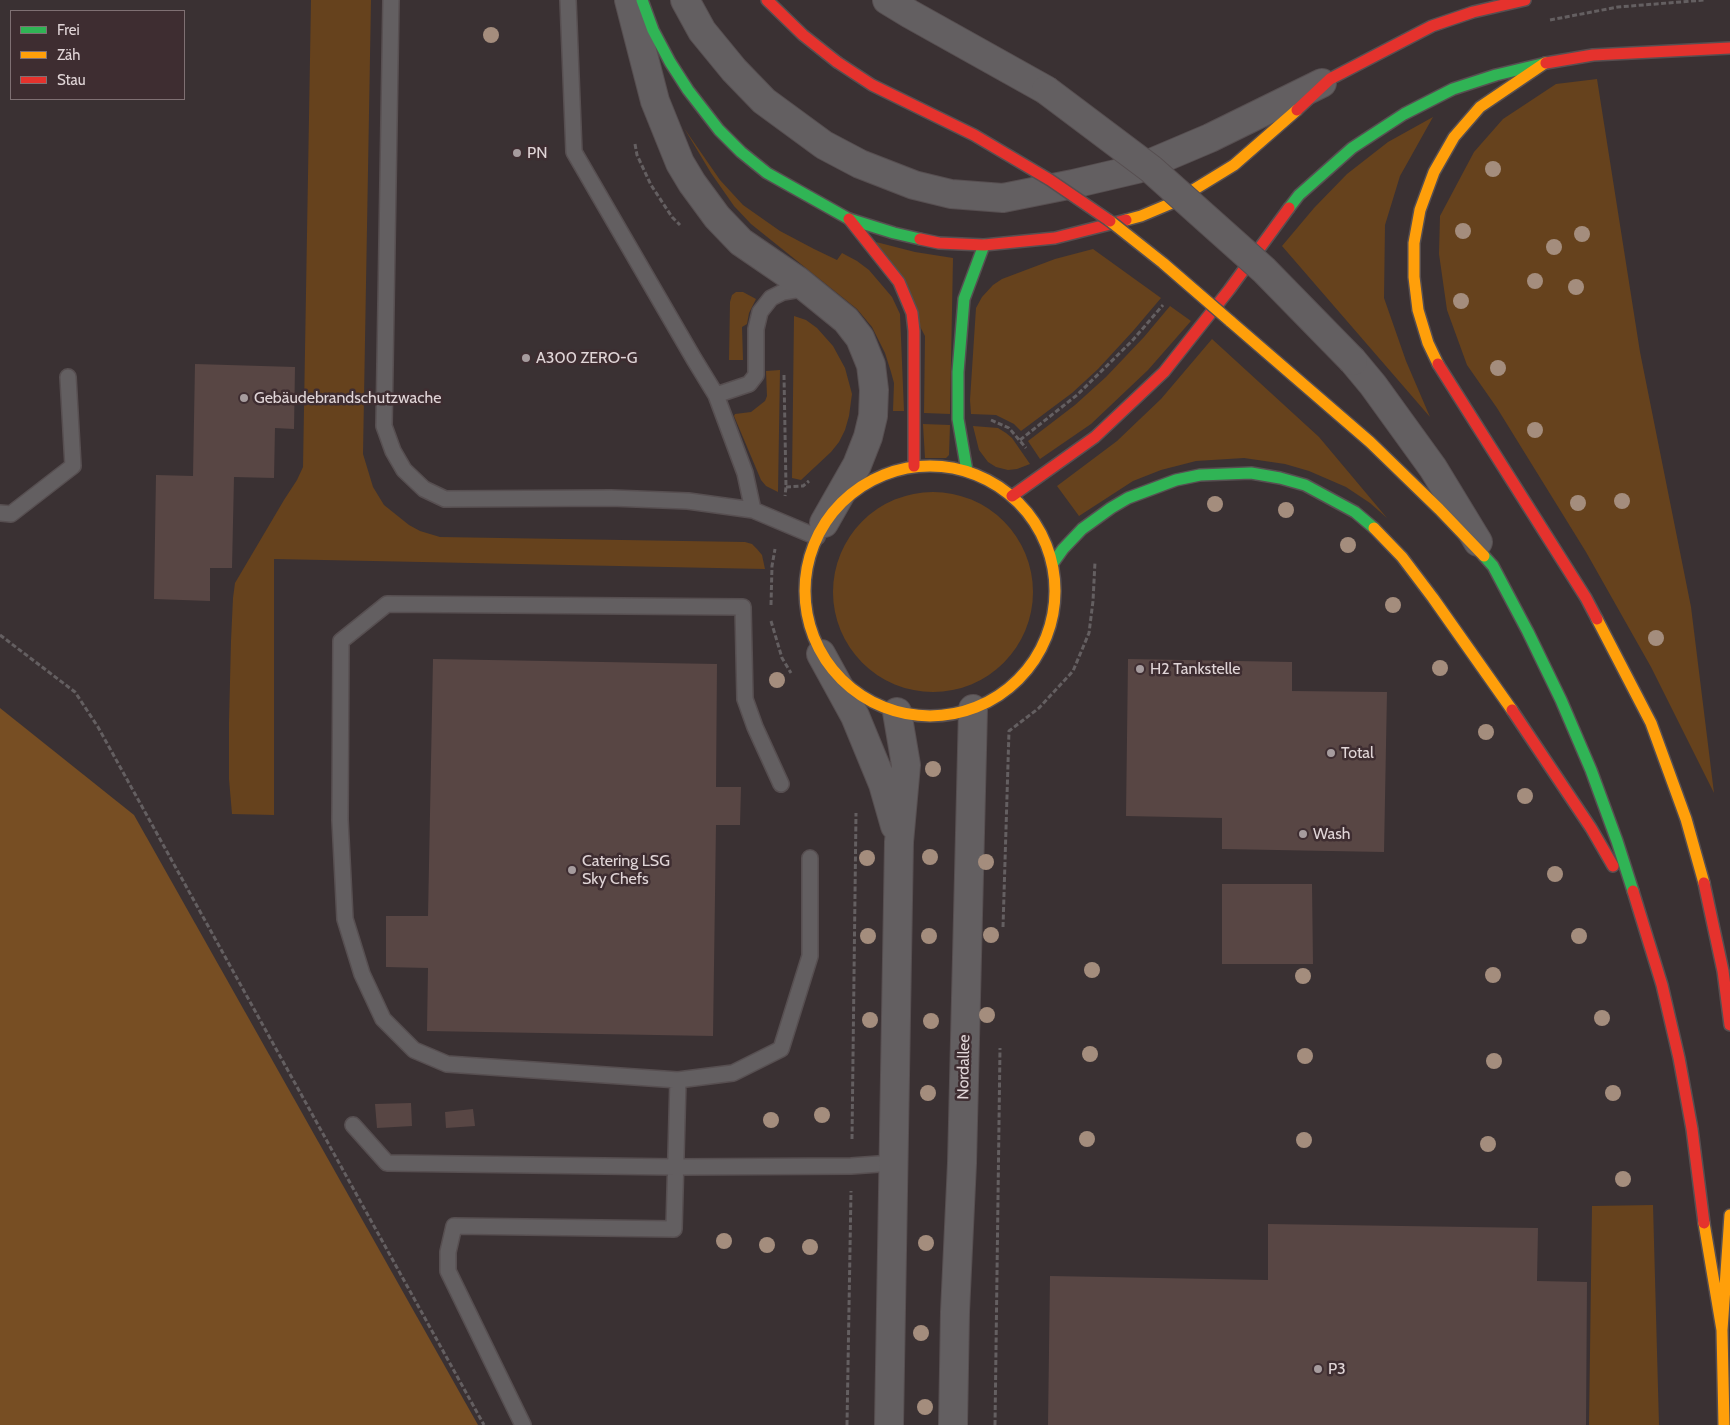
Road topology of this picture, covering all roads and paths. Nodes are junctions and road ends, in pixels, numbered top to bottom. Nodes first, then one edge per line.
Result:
1 (391, 0) edge
2 (568, 0) edge
3 (629, 0) edge
4 (642, 0) edge
5 (685, 0) edge
6 (767, 0) edge
7 (887, 0) edge
8 (1525, 0) edge
9 (1705, 0) edge
10 (1585, 13) dead end
11 (1730, 48) edge
12 (1545, 63) junction
13 (1330, 79) junction
14 (849, 219) junction
15 (984, 246) junction
16 (809, 290) junction
17 (784, 373) dead end
18 (68, 377) dead end
19 (716, 395) junction
20 (958, 419) junction
21 (914, 466) junction
22 (967, 471) junction
23 (1044, 474) junction
24 (786, 487) dead end
25 (1012, 496) junction
26 (753, 510) junction
27 (0, 513) edge
28 (1082, 529) junction
29 (820, 530) junction
30 (1053, 563) junction
31 (1492, 566) junction
32 (770, 616) dead end
33 (0, 635) edge
34 (822, 654) junction
35 (792, 674) dead end
36 (973, 709) junction
37 (897, 712) junction
38 (781, 784) dead end
39 (856, 810) dead end
40 (899, 842) junction
41 (810, 858) dead end
42 (1640, 913) junction
43 (1003, 927) dead end
44 (1730, 1025) edge
45 (1000, 1045) dead end
46 (678, 1080) junction
47 (353, 1125) dead end
48 (893, 1163) junction
49 (851, 1166) junction
50 (676, 1167) junction
51 (1730, 1215) edge
52 (1722, 1330) junction
53 (484, 1425) edge
54 (523, 1425) edge
55 (847, 1425) edge
56 (889, 1425) edge
57 (953, 1425) edge
58 (995, 1425) edge
59 (1724, 1425) edge

1 - 26 lane
2 - 19 lane
3 - 16 street
4 - 14 main road
5 - 13 street
6 - 31 main road, bridge
7 - 31 street, bridge
8 - 13 main road
9 - 10 path
11 - 12 main road
12 - 23 main road
12 - 44 main road
13 - 15 main road
14 - 15 main road
14 - 21 main road
15 - 20 main road
16 - 19 lane
16 - 29 street
17 - 24 path
18 - 27 lane
19 - 26 lane
20 - 22 main road
20 - 23 path
21 - 22 main road
21 - 29 main road
22 - 25 main road
23 - 25 main road
25 - 30 main road
26 - 29 lane
28 - 30 main road
28 - 42 main road
28 - 43 path
29 - 34 main road
30 - 36 main road
31 - 42 main road
32 - 35 path
33 - 53 path
34 - 37 main road
34 - 40 street
36 - 37 main road
36 - 57 street, Nordallee
37 - 40 street
38 - 46 lane
39 - 49 path
40 - 48 street
41 - 46 lane
42 - 52 main road
45 - 58 path
46 - 50 lane
47 - 50 lane
48 - 49 lane
48 - 56 street
49 - 50 lane
49 - 55 path
50 - 54 lane
51 - 52 main road
52 - 59 main road

